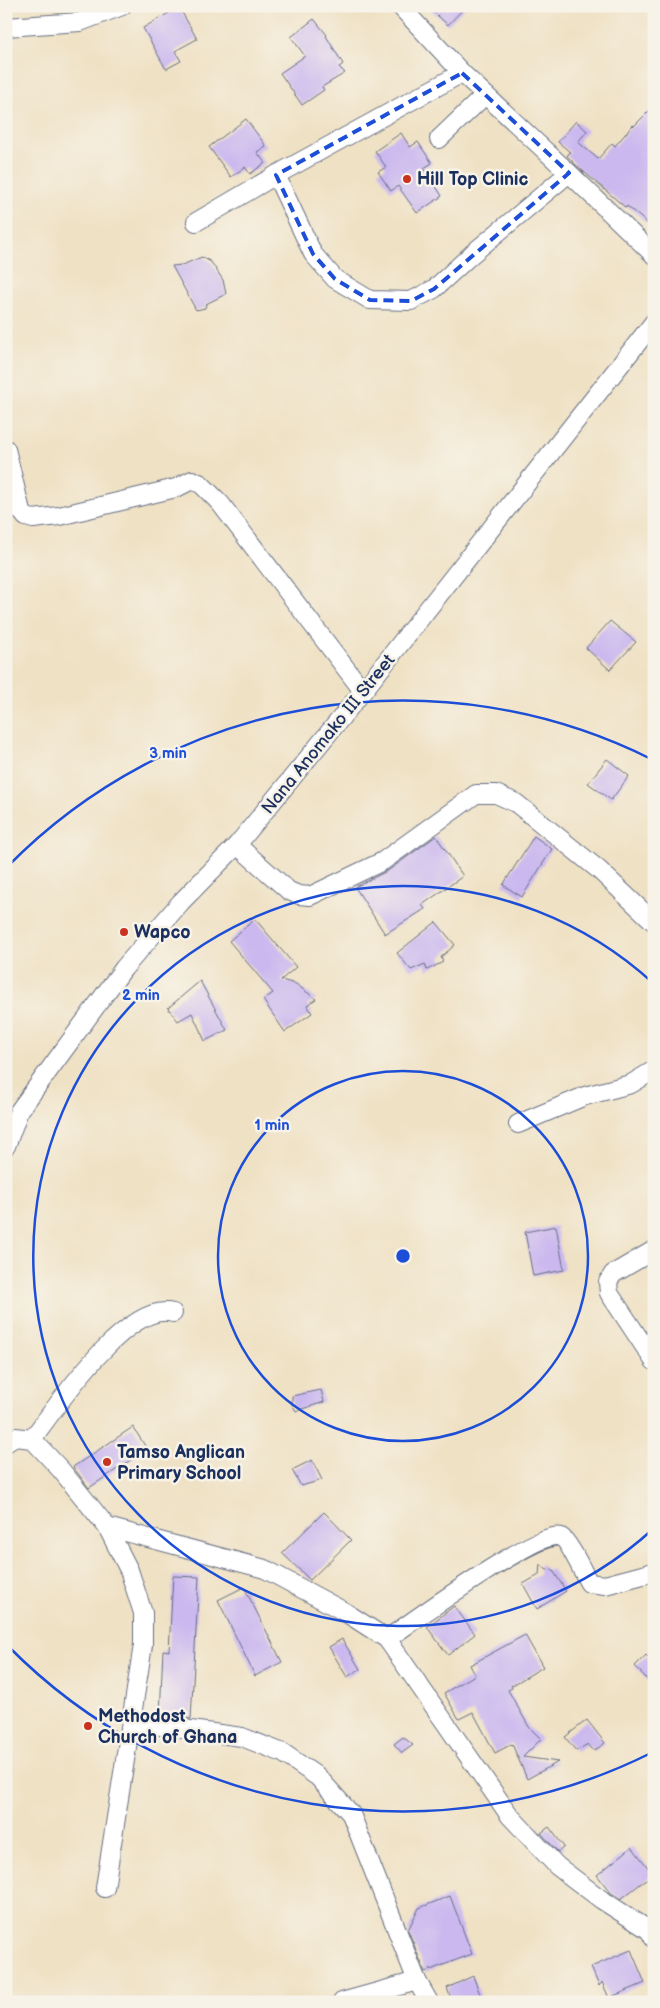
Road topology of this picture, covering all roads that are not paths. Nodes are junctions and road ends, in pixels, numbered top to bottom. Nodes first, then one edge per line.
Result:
1 (122, 6) edge
2 (400, 6) edge
3 (6, 27) edge
4 (462, 73) junction
5 (485, 95) junction
6 (439, 140) dead end
7 (569, 173) junction
8 (276, 175) junction
9 (196, 222) dead end
10 (654, 255) edge
11 (654, 322) edge
12 (6, 449) edge
13 (363, 692) junction
14 (237, 845) junction
15 (654, 922) edge
16 (654, 1070) edge
17 (518, 1124) dead end
18 (6, 1146) edge
19 (654, 1250) edge
20 (173, 1313) dead end
21 (654, 1361) edge
22 (32, 1439) junction
23 (6, 1443) edge
24 (107, 1527) junction
25 (654, 1572) edge
26 (387, 1639) junction
27 (132, 1722) junction
28 (105, 1888) dead end
29 (652, 1932) edge
30 (417, 1981) junction
31 (342, 2002) edge
32 (429, 2002) edge

1 - 3 street
2 - 4 street
4 - 5 street
4 - 8 street
5 - 6 street
5 - 7 street
7 - 8 street
7 - 10 street
8 - 9 street
11 - 13 street, Nana Anomako III Street
12 - 13 street
13 - 14 street, Nana Anomako III Street
14 - 15 street
14 - 18 street, Nana Anomako III Street
16 - 17 street
19 - 21 street
20 - 22 street
22 - 23 street
22 - 24 street
24 - 26 street
24 - 27 street
25 - 26 street
26 - 29 street
27 - 28 street
27 - 30 street
30 - 31 street
30 - 32 street

